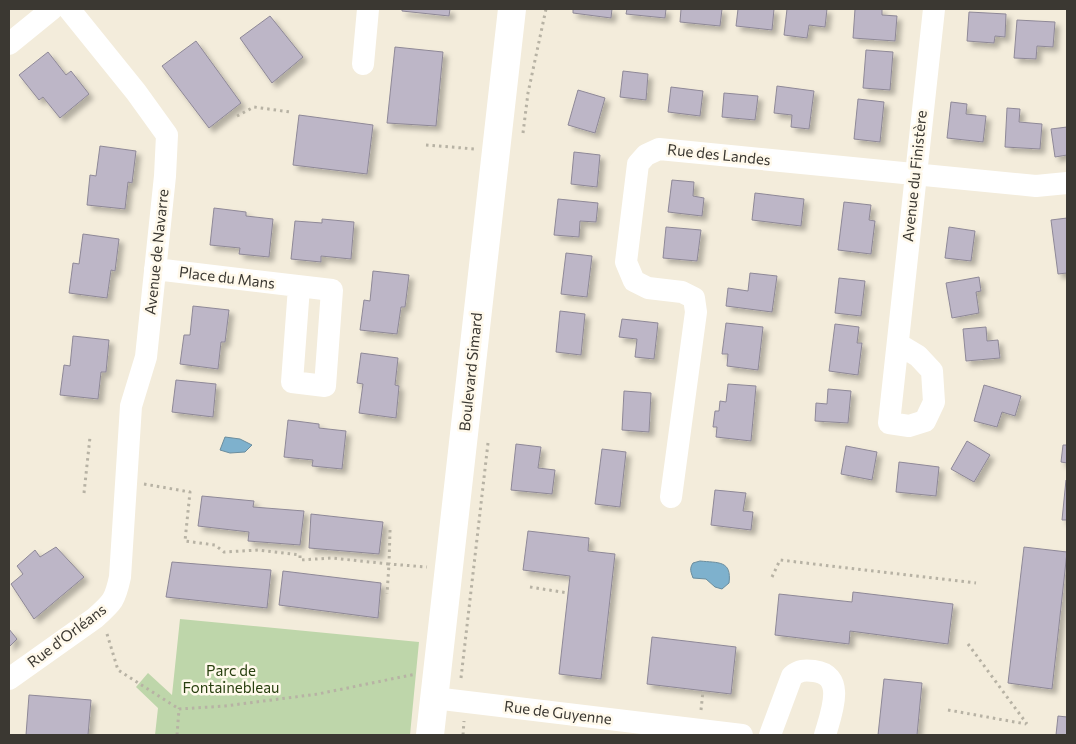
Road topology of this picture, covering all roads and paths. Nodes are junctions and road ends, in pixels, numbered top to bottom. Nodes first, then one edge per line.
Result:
1 (52, 9) edge
2 (69, 9) edge
3 (368, 9) edge
4 (512, 9) edge
5 (546, 9) edge
6 (934, 9) edge
7 (9, 44) edge
8 (363, 64) dead end
9 (290, 112) dead end
10 (237, 116) dead end
11 (522, 141) dead end
12 (426, 145) dead end
13 (496, 151) junction
14 (916, 175) junction
15 (1067, 183) edge
16 (155, 270) junction
17 (299, 287) dead end
18 (898, 344) dead end
19 (489, 433) dead end
20 (90, 436) dead end
21 (126, 481) junction
22 (84, 493) dead end
23 (671, 497) dead end
24 (123, 527) joint
25 (390, 530) dead end
26 (388, 564) junction
27 (449, 568) junction
28 (772, 577) dead end
29 (976, 583) dead end
30 (530, 587) dead end
31 (568, 593) dead end
32 (387, 594) dead end
33 (101, 612) junction
34 (968, 644) dead end
35 (419, 674) dead end
36 (461, 678) dead end
37 (9, 679) edge
38 (434, 698) junction
39 (179, 709) junction
40 (948, 710) dead end
41 (464, 721) dead end
42 (177, 735) edge
43 (430, 735) edge
44 (464, 735) edge
45 (742, 735) edge
46 (770, 735) edge
47 (825, 735) edge

1 - 7 street
2 - 16 street, Avenue de Navarre
3 - 8 street
4 - 13 main road, Boulevard Simard
5 - 11 path
6 - 14 street, Avenue du Finistère
9 - 10 path
12 - 13 path
13 - 27 main road, Boulevard Simard
14 - 15 street, Rue des Landes
14 - 18 street, Avenue du Finistère
14 - 23 street, Rue des Landes
16 - 17 street, Place du Mans
16 - 21 street, Avenue de Navarre
19 - 36 path
20 - 22 path
21 - 24 street, Avenue de Navarre
21 - 26 path
24 - 33 street, Rue d'Orléans
25 - 26 path
26 - 27 path
26 - 32 path
27 - 38 main road, Boulevard Simard
28 - 29 path
30 - 31 path
33 - 37 street, Rue d'Orléans
33 - 39 path
34 - 40 path
35 - 39 path
38 - 43 main road, Boulevard Simard
38 - 45 street, Rue de Guyenne
39 - 42 path
41 - 44 path
46 - 47 street

